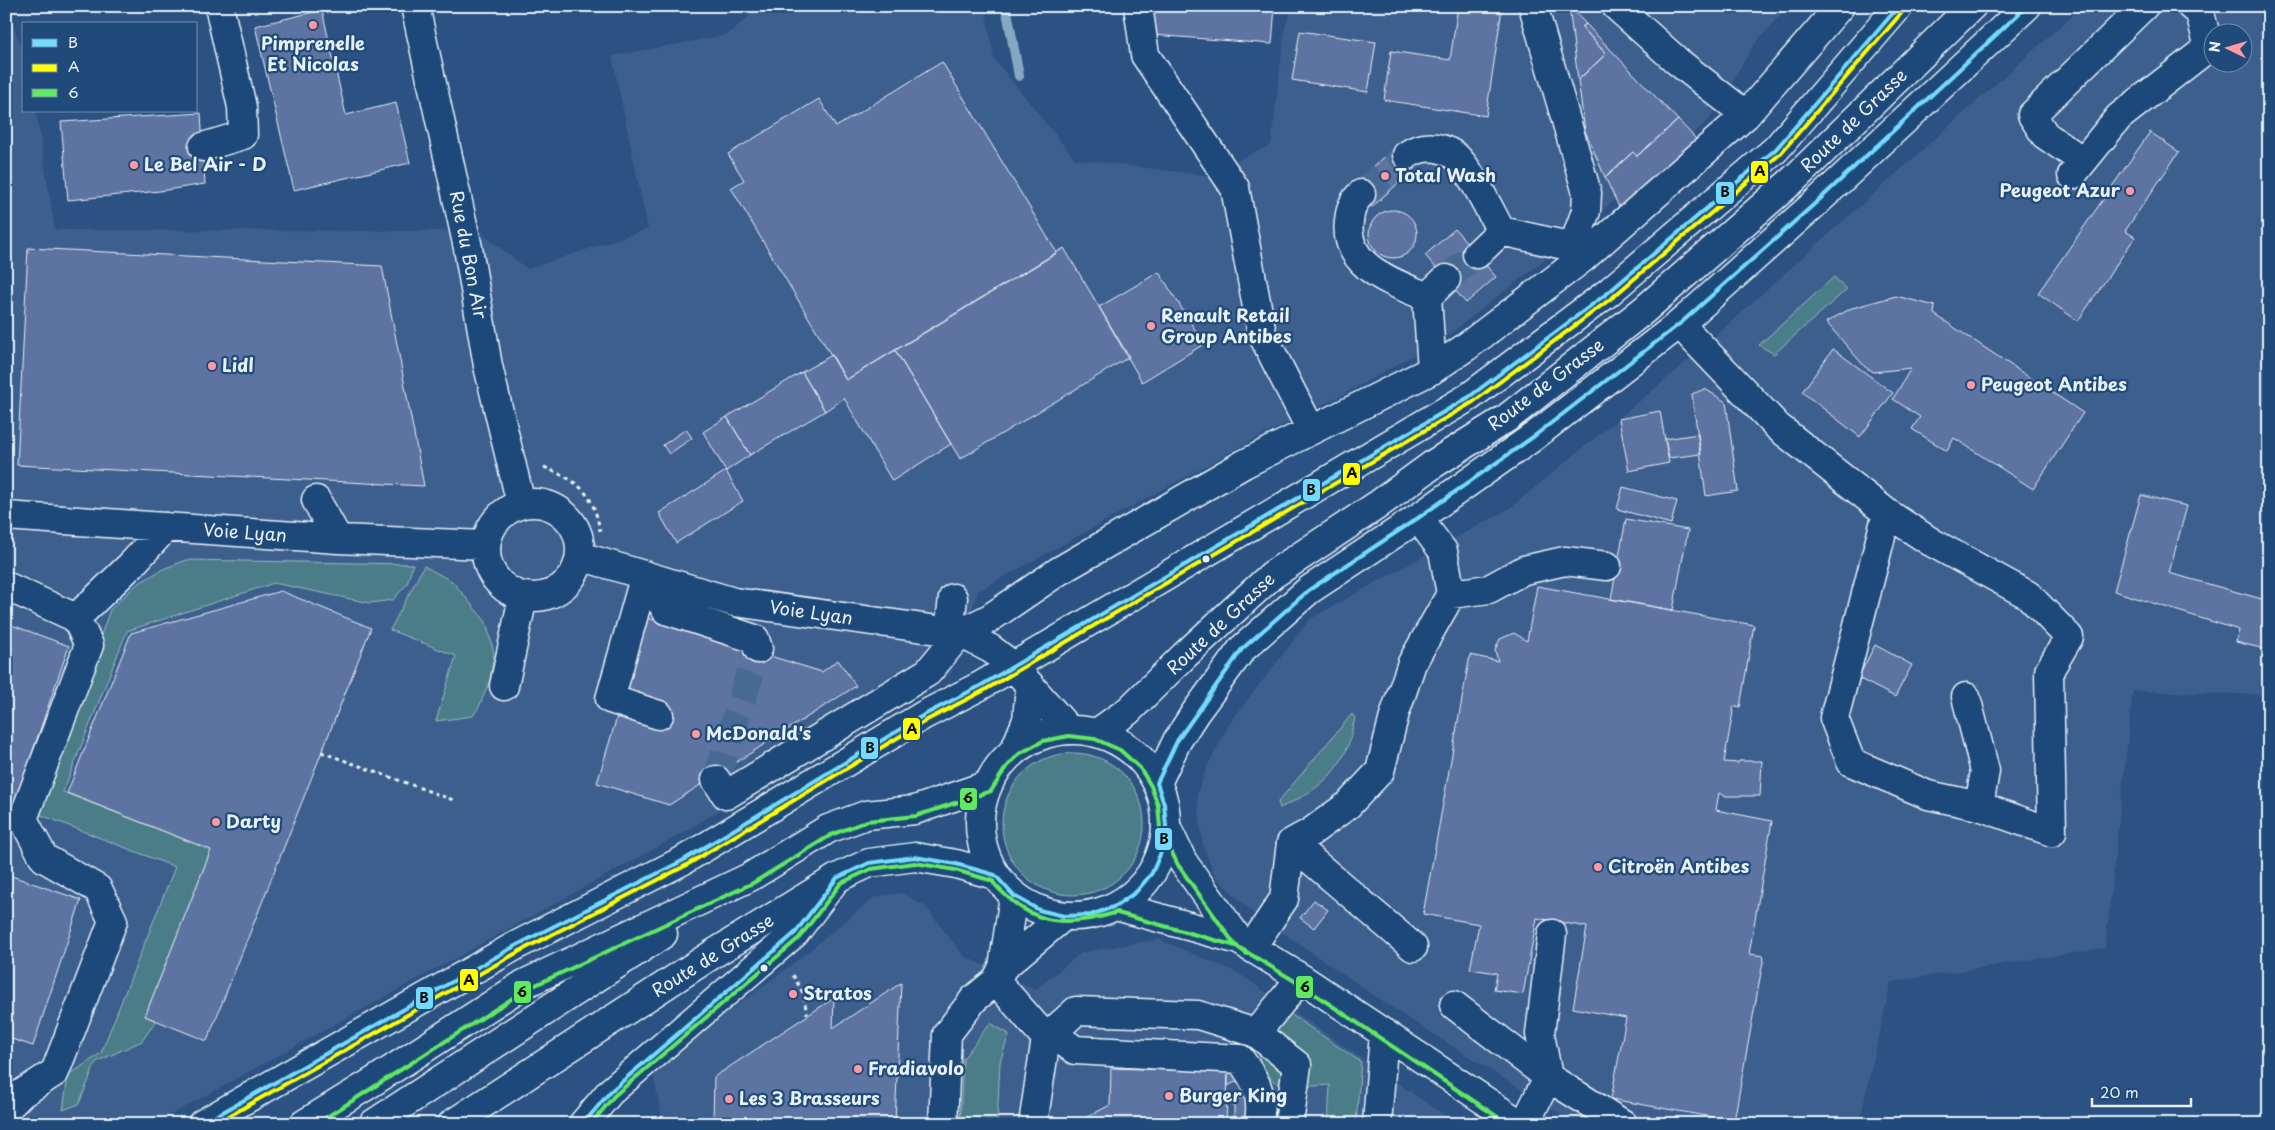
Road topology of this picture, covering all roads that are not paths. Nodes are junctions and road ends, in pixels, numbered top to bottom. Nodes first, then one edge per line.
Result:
1 (219, 6) edge
2 (414, 6) edge
3 (1138, 6) edge
4 (1533, 6) edge
5 (1616, 6) edge
6 (1840, 6) edge
7 (1899, 6) edge
8 (1972, 6) edge
9 (2027, 6) edge
10 (2144, 6) edge
11 (2191, 6) edge
12 (1746, 114) junction
13 (203, 147) dead end
14 (1407, 155) tunnel mouth
15 (1361, 194) tunnel mouth
16 (1501, 231) junction
17 (1578, 252) junction
18 (1476, 254) tunnel mouth
19 (1682, 322) junction
20 (1432, 370) junction
21 (1311, 430) junction
22 (316, 500) dead end
23 (521, 504) junction
24 (1886, 513) junction
25 (6, 516) edge
26 (1418, 518) junction
27 (166, 528) junction
28 (338, 539) junction
29 (485, 545) junction
30 (580, 556) junction
31 (1607, 566) dead end
32 (645, 575) junction
33 (6, 586) edge
34 (1451, 594) junction
35 (522, 597) junction
36 (953, 598) dead end
37 (76, 618) junction
38 (955, 632) junction
39 (758, 649) dead end
40 (1022, 675) junction
41 (504, 686) dead end
42 (1966, 697) dead end
43 (659, 715) dead end
44 (1069, 730) junction
45 (1097, 733) junction
46 (1015, 749) junction
47 (716, 780) dead end
48 (1157, 783) junction
49 (988, 785) junction
50 (1979, 806) junction
51 (1166, 826) junction
52 (1291, 843) junction
53 (995, 875) junction
54 (750, 877) junction
55 (837, 878) junction
56 (1014, 896) junction
57 (1116, 906) junction
58 (1064, 916) junction
59 (1552, 934) dead end
60 (1245, 944) junction
61 (1413, 946) dead end
62 (999, 974) junction
63 (1301, 978) junction
64 (1454, 1005) dead end
65 (1384, 1032) junction
66 (1256, 1033) junction
67 (1048, 1035) junction
68 (1040, 1075) junction
69 (1548, 1077) junction
70 (14, 1102) edge
71 (202, 1124) edge
72 (304, 1124) edge
73 (374, 1124) edge
74 (452, 1124) edge
75 (583, 1124) edge
76 (943, 1124) edge
77 (1033, 1124) edge
78 (1044, 1124) edge
79 (1259, 1124) edge
80 (1289, 1124) edge
81 (1377, 1124) edge
82 (1520, 1124) edge
83 (1525, 1124) edge
84 (1624, 1124) edge

1 - 13 main road
2 - 23 main road, Rue du Bon Air
3 - 21 main road
4 - 17 main road
5 - 12 main road
6 - 12 main road
7 - 40 main road
8 - 45 main road, Route de Grasse
9 - 19 main road, Route de Grasse
10 - 11 main road
12 - 17 main road
14 - 16 main road
15 - 20 main road
16 - 17 main road
16 - 18 main road
17 - 20 main road
19 - 24 main road
19 - 26 main road, Route de Grasse
20 - 21 main road
21 - 38 main road
22 - 28 main road
23 - 29 main road
23 - 30 main road
24 - 50 main road
24 - 50 main road
25 - 27 main road, Voie Lyan
26 - 34 main road
26 - 48 main road, Route de Grasse
27 - 28 main road, Voie Lyan
27 - 37 main road
28 - 29 main road, Voie Lyan
29 - 35 main road
30 - 32 main road, Voie Lyan
30 - 35 main road
31 - 34 main road
32 - 38 main road, Voie Lyan
32 - 39 main road
32 - 43 main road
33 - 37 main road
34 - 52 main road
35 - 41 main road
36 - 38 main road
37 - 70 main road
38 - 40 main road, Voie Lyan
38 - 47 main road
40 - 44 main road, Voie Lyan
40 - 46 main road
40 - 71 main road
42 - 50 main road
44 - 45 main road
44 - 46 main road
45 - 48 main road
46 - 49 main road
48 - 51 main road
49 - 53 main road
49 - 54 main road
51 - 57 main road
51 - 60 main road
52 - 60 main road
52 - 61 main road
53 - 55 main road, Route de Grasse
53 - 56 main road
54 - 72 main road
54 - 73 main road
55 - 74 main road, Route de Grasse
55 - 75 main road
56 - 58 main road
56 - 62 main road
57 - 58 main road
57 - 60 main road
58 - 62 main road
59 - 69 main road
60 - 63 main road
62 - 67 main road
62 - 76 main road
63 - 65 main road
63 - 66 main road
64 - 69 main road
65 - 81 main road
65 - 82 main road
66 - 67 main road
66 - 80 main road
67 - 68 main road
67 - 79 main road
68 - 77 main road
68 - 78 main road
69 - 83 main road
69 - 84 main road

